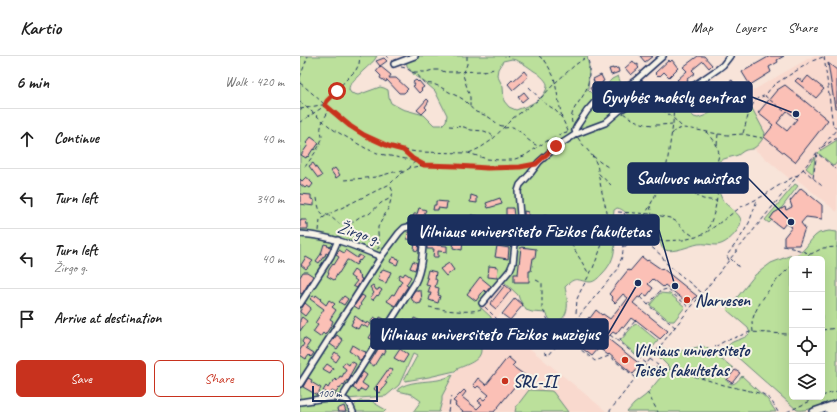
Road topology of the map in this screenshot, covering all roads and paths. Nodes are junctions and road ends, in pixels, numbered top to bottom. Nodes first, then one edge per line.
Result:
1 (308, 56) edge
2 (360, 56) edge
3 (386, 56) edge
4 (416, 56) edge
5 (467, 56) edge
6 (539, 56) edge
7 (663, 56) edge
8 (730, 56) edge
9 (587, 57) edge
10 (824, 57) edge
11 (394, 62) junction
12 (494, 69) dead end
13 (412, 72) junction
14 (464, 72) junction
15 (300, 77) edge
16 (300, 83) edge
17 (555, 83) junction
18 (529, 87) dead end
19 (675, 94) junction
20 (765, 96) junction
21 (540, 98) junction
22 (300, 102) edge
23 (642, 102) junction
24 (325, 105) junction
25 (470, 107) junction
26 (307, 108) junction
27 (300, 109) edge
28 (330, 110) junction
29 (619, 111) junction
30 (784, 111) dead end
31 (314, 113) junction
32 (562, 118) junction
33 (674, 118) junction
34 (300, 122) edge
35 (323, 122) junction
36 (673, 124) junction
37 (449, 126) dead end
38 (503, 127) junction
39 (682, 128) junction
40 (837, 129) edge
41 (568, 131) junction
42 (575, 131) junction
43 (707, 132) junction
44 (718, 134) junction
45 (743, 134) junction
46 (671, 136) junction
47 (494, 137) junction
48 (762, 138) dead end
49 (837, 138) edge
50 (717, 145) junction
51 (539, 146) junction
52 (820, 148) junction
53 (403, 150) junction
54 (468, 153) junction
55 (816, 153) junction
56 (591, 155) junction
57 (416, 161) junction
58 (536, 164) junction
59 (667, 164) junction
60 (424, 165) junction
61 (304, 167) dead end
62 (608, 167) dead end
63 (410, 168) junction
64 (803, 169) junction
65 (836, 169) edge
66 (405, 171) junction
67 (598, 173) junction
68 (798, 175) junction
69 (813, 178) junction
70 (344, 180) dead end
71 (390, 184) junction
72 (611, 185) dead end
73 (822, 186) dead end
74 (317, 198) dead end
75 (392, 198) junction
76 (758, 199) junction
77 (717, 201) junction
78 (650, 206) junction
79 (618, 212) dead end
80 (621, 212) junction
81 (624, 213) junction
82 (647, 214) junction
83 (652, 214) junction
84 (327, 215) junction
85 (348, 225) junction
86 (424, 226) junction
87 (630, 229) junction
88 (638, 229) junction
89 (564, 232) junction
90 (707, 232) junction
91 (559, 233) dead end
92 (300, 234) edge
93 (605, 235) junction
94 (318, 236) junction
95 (696, 237) junction
96 (640, 238) junction
97 (620, 239) dead end
98 (338, 240) junction
99 (657, 241) junction
100 (515, 244) junction
101 (623, 246) junction
102 (783, 246) dead end
103 (837, 247) edge
104 (811, 254) junction
105 (807, 256) edge
106 (381, 257) junction
107 (730, 260) junction
108 (738, 268) dead end
109 (789, 269) edge
110 (590, 274) junction
111 (536, 280) dead end
112 (702, 293) junction
113 (641, 297) dead end
114 (300, 304) edge
115 (483, 305) junction
116 (648, 305) junction
117 (429, 307) dead end
118 (690, 308) junction
119 (576, 313) dead end
120 (635, 321) dead end
121 (675, 327) junction
122 (837, 328) edge
123 (825, 330) edge
124 (561, 331) dead end
125 (753, 333) junction
126 (789, 334) edge
127 (610, 335) dead end
128 (564, 336) junction
129 (505, 340) dead end
130 (619, 341) junction
131 (714, 347) dead end
132 (544, 352) dead end
133 (650, 359) junction
134 (646, 363) junction
135 (661, 367) junction
136 (641, 370) junction
137 (635, 377) junction
138 (300, 384) edge
139 (837, 391) edge
140 (647, 392) dead end
141 (825, 395) edge
142 (450, 396) dead end
143 (341, 399) junction
144 (813, 400) edge
145 (300, 403) edge
146 (837, 404) edge
147 (837, 410) edge
148 (352, 412) edge
149 (448, 412) edge
150 (609, 412) edge
151 (658, 412) edge
152 (778, 412) edge
153 (787, 412) edge
154 (814, 412) edge
155 (830, 412) edge

1 - 15 path
2 - 24 path
3 - 11 path
4 - 11 street
5 - 14 path
6 - 17 path
7 - 42 street
8 - 19 street
9 - 17 path
9 - 42 path
10 - 20 path
10 - 40 path
11 - 13 path
12 - 14 path
13 - 14 path
13 - 25 path
14 - 25 path
16 - 24 path
17 - 21 path
17 - 32 path
18 - 21 path
19 - 23 street
19 - 33 path
20 - 30 path
20 - 45 path
21 - 32 path
21 - 38 path
22 - 26 path
23 - 29 street
23 - 33 path
24 - 26 path
24 - 28 path
24 - 31 path
25 - 38 path
26 - 27 path
26 - 31 path
28 - 35 path
28 - 53 path
29 - 36 path
29 - 42 street
31 - 34 path
31 - 35 path
32 - 41 path
33 - 36 path
33 - 39 path
35 - 57 path
35 - 61 path
36 - 46 path
37 - 47 path
38 - 47 path
38 - 51 path
39 - 43 path
39 - 46 path
40 - 52 path
41 - 42 path
41 - 51 path
42 - 56 path
42 - 58 street
43 - 44 path
43 - 50 path
44 - 45 path
44 - 50 path
45 - 48 path
46 - 59 path
47 - 54 path
49 - 52 path
50 - 77 path
51 - 54 path
52 - 55 path
53 - 54 path
53 - 57 path
55 - 64 path
55 - 65 path
55 - 69 path
56 - 62 path
56 - 67 path
57 - 60 path
57 - 63 path
58 - 60 path
58 - 100 street
59 - 77 path
59 - 78 path
60 - 63 path
63 - 66 path
64 - 68 path
64 - 69 path
66 - 70 path
66 - 71 path
67 - 72 path
67 - 93 path
68 - 76 path
68 - 107 path
69 - 73 path
71 - 75 path
71 - 84 path
74 - 84 path
75 - 85 path
75 - 85 path
76 - 90 path
76 - 107 path
77 - 90 path
78 - 82 path
78 - 83 path
79 - 80 path
80 - 81 path
80 - 101 path
81 - 82 path
81 - 87 path
82 - 83 path
82 - 88 path
83 - 95 path
83 - 99 path
84 - 85 path
84 - 94 path
86 - 100 street, Žirgo g.
86 - 106 street, Žirgo g.
86 - 143 street
87 - 88 path
87 - 96 path
88 - 99 path
89 - 91 path
89 - 93 path
89 - 110 path
90 - 95 path
92 - 94 street, Žirgo g.
93 - 97 path
93 - 110 path
94 - 98 street, Žirgo g.
95 - 99 path
96 - 99 path
96 - 101 path
96 - 112 path
98 - 106 street, Žirgo g.
98 - 114 street
100 - 115 street
101 - 128 path
102 - 104 path
103 - 104 path
104 - 105 path
106 - 138 street
107 - 108 path
107 - 112 path
109 - 125 path
110 - 119 path
111 - 124 path
112 - 118 path
113 - 116 path
115 - 117 path
115 - 129 path
116 - 118 path
116 - 121 path
118 - 121 path
120 - 130 path
121 - 133 path
122 - 123 path
125 - 126 path
125 - 131 path
127 - 130 path
128 - 132 path
128 - 137 path
130 - 134 path
133 - 134 path
133 - 135 path
134 - 136 path
135 - 136 path
135 - 152 path
136 - 137 path
137 - 150 path
139 - 141 path
140 - 151 path
142 - 149 path
143 - 145 street
143 - 148 street
144 - 153 path
146 - 154 main road
147 - 155 main road

